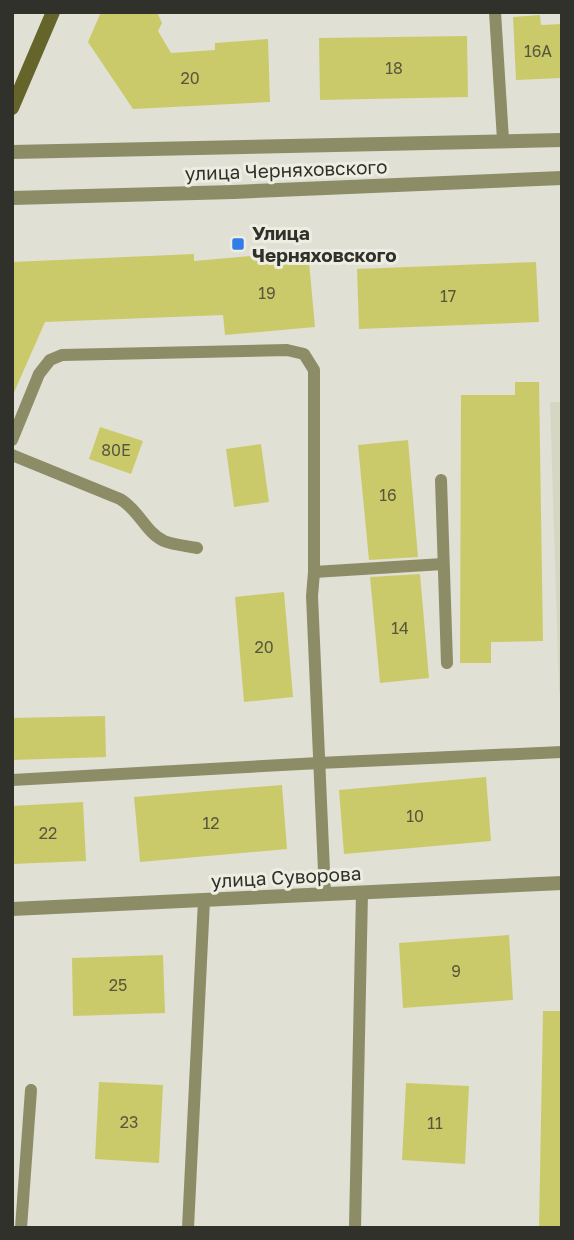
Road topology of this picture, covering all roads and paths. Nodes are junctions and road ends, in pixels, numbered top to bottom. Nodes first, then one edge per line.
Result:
1 (53, 12) edge
2 (495, 12) edge
3 (12, 108) edge
4 (562, 140) edge
5 (503, 141) junction
6 (12, 152) edge
7 (562, 178) edge
8 (12, 198) edge
9 (13, 438) edge
10 (12, 455) edge
11 (441, 480) dead end
12 (197, 548) dead end
13 (443, 564) junction
14 (314, 572) junction
15 (447, 663) dead end
16 (562, 752) edge
17 (319, 763) junction
18 (12, 780) edge
19 (562, 883) edge
20 (362, 892) junction
21 (325, 894) junction
22 (204, 900) junction
23 (12, 909) edge
24 (31, 1090) dead end
25 (21, 1228) edge
26 (188, 1228) edge
27 (355, 1228) edge

1 - 3 main road
2 - 5 lane
4 - 5 street
5 - 6 street
7 - 8 street, улица Черняховского
9 - 14 lane
10 - 12 lane
11 - 13 lane
13 - 14 lane
13 - 15 lane
14 - 17 lane
16 - 17 lane
17 - 18 lane
17 - 21 lane
19 - 20 street, улица Суворова
20 - 21 street, улица Суворова
20 - 27 lane
21 - 22 street, улица Суворова
22 - 23 street, улица Суворова
22 - 26 lane
24 - 25 lane

